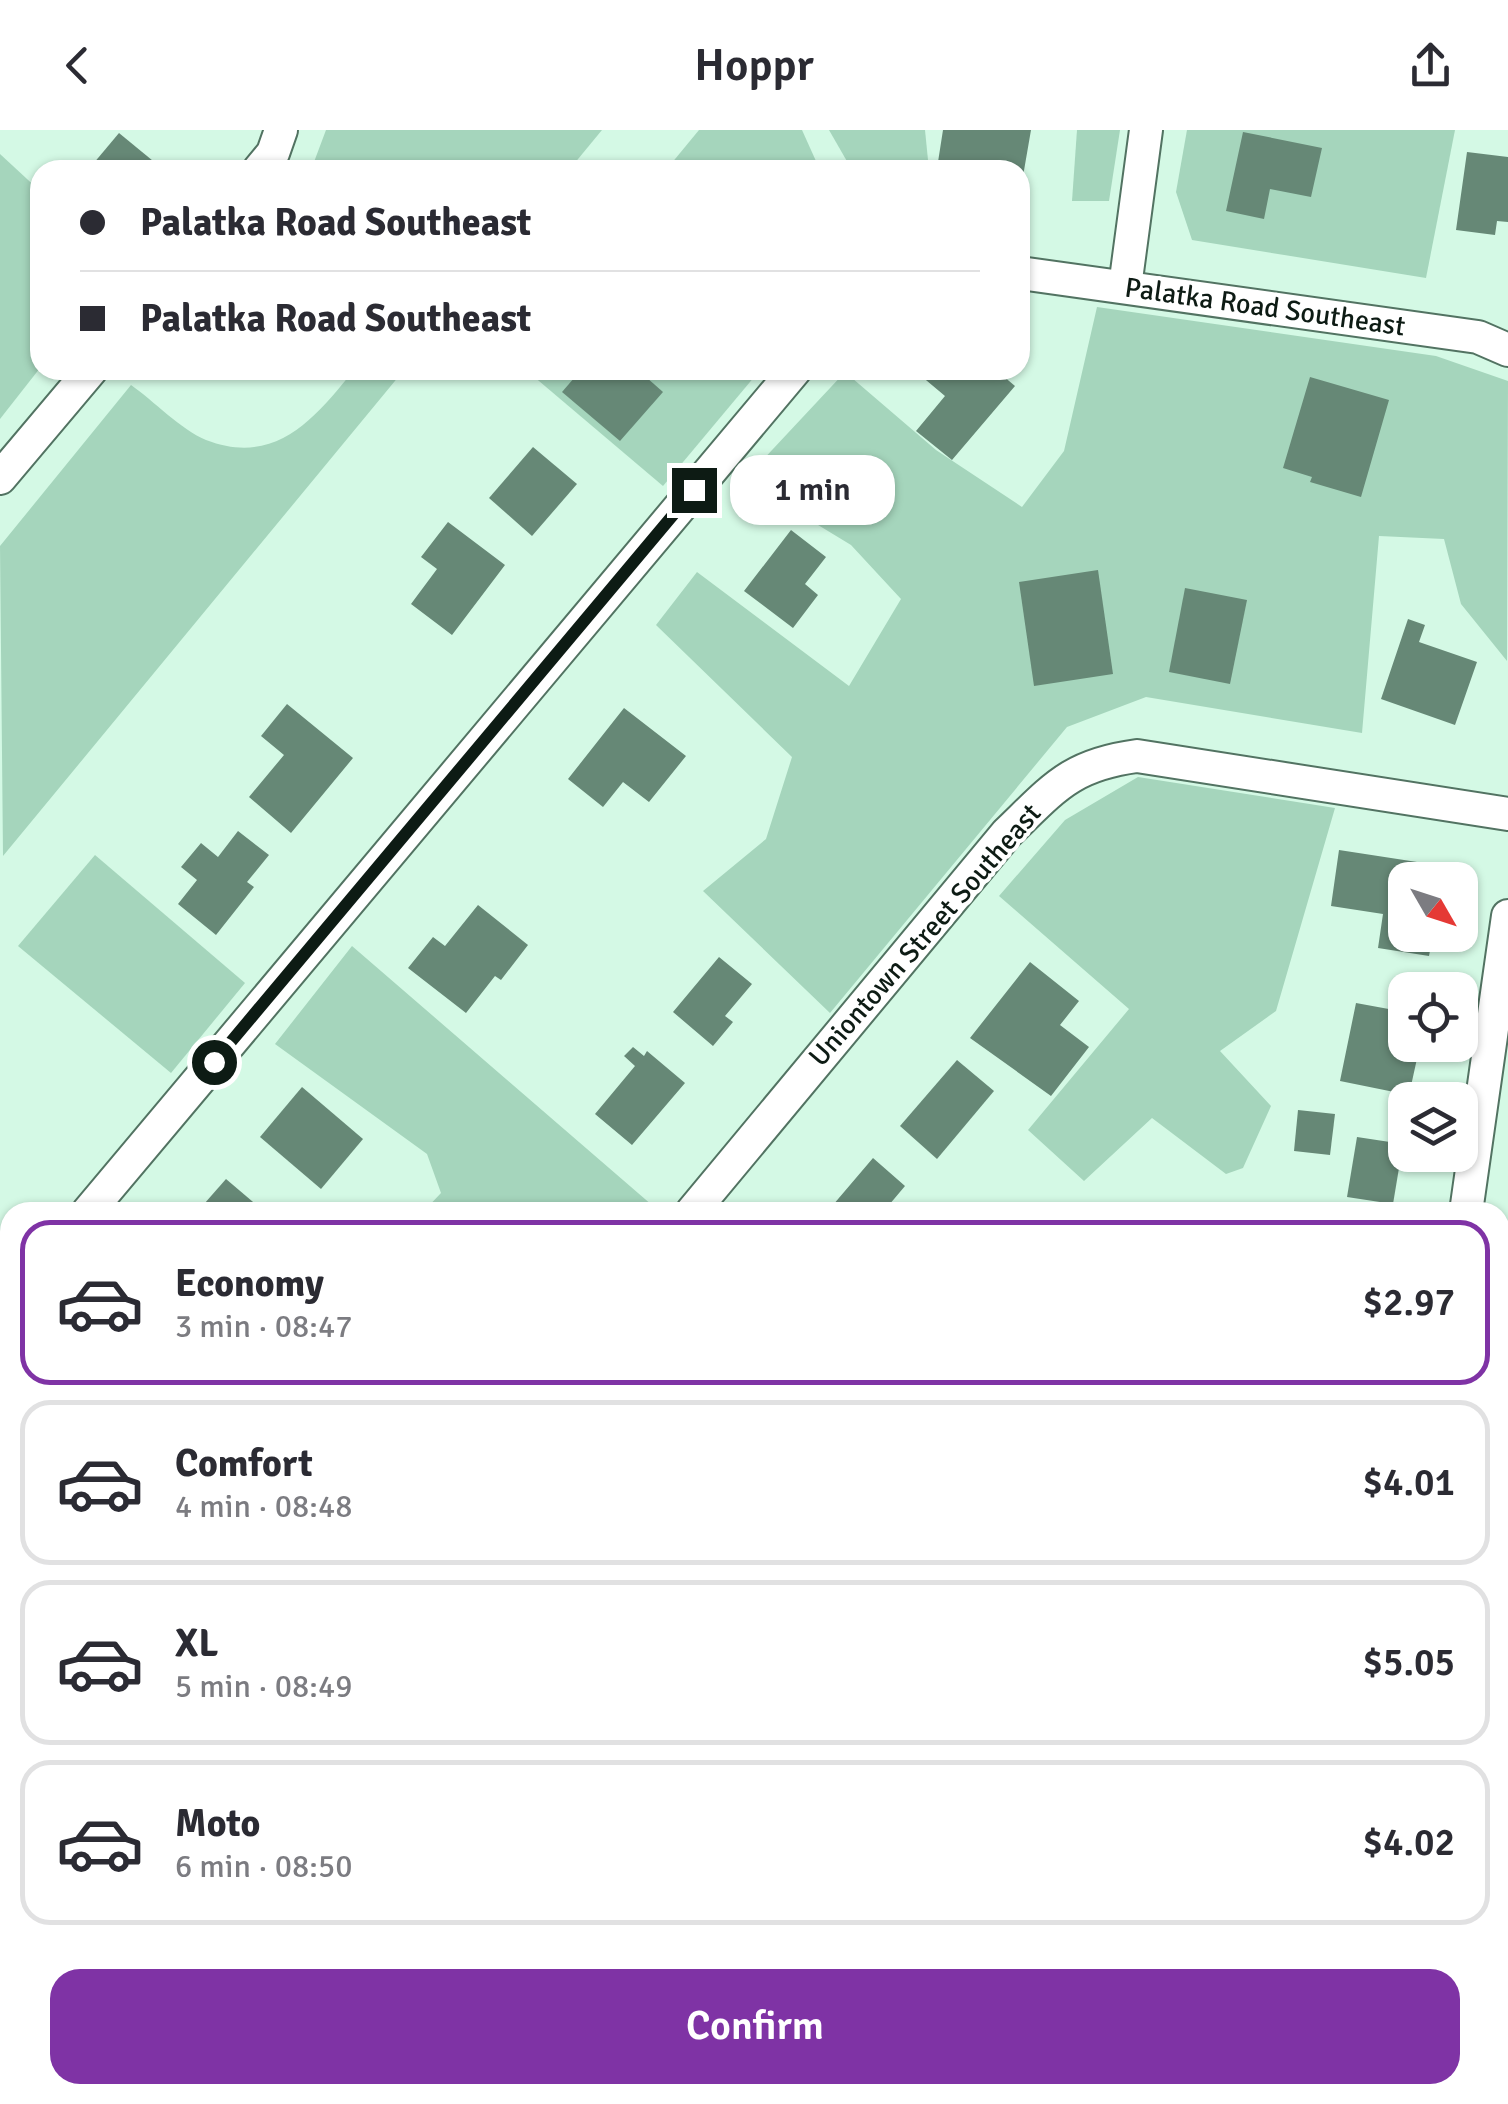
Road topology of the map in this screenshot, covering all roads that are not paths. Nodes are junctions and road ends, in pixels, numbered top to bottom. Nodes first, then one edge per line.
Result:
1 (280, 130) edge
2 (1146, 130) edge
3 (268, 160) edge
4 (1030, 274) edge
5 (1125, 287) junction
6 (1508, 350) edge
7 (83, 380) edge
8 (786, 380) edge
9 (0, 478) edge
10 (1508, 814) edge
11 (1508, 916) edge
12 (96, 1202) edge
13 (700, 1202) edge
14 (1467, 1202) edge

1 - 3 street
2 - 5 street
4 - 5 street, Palatka Road Southeast
5 - 6 street, Palatka Road Southeast
7 - 9 street
8 - 12 street
10 - 13 street, Uniontown Street Southeast
11 - 14 street

